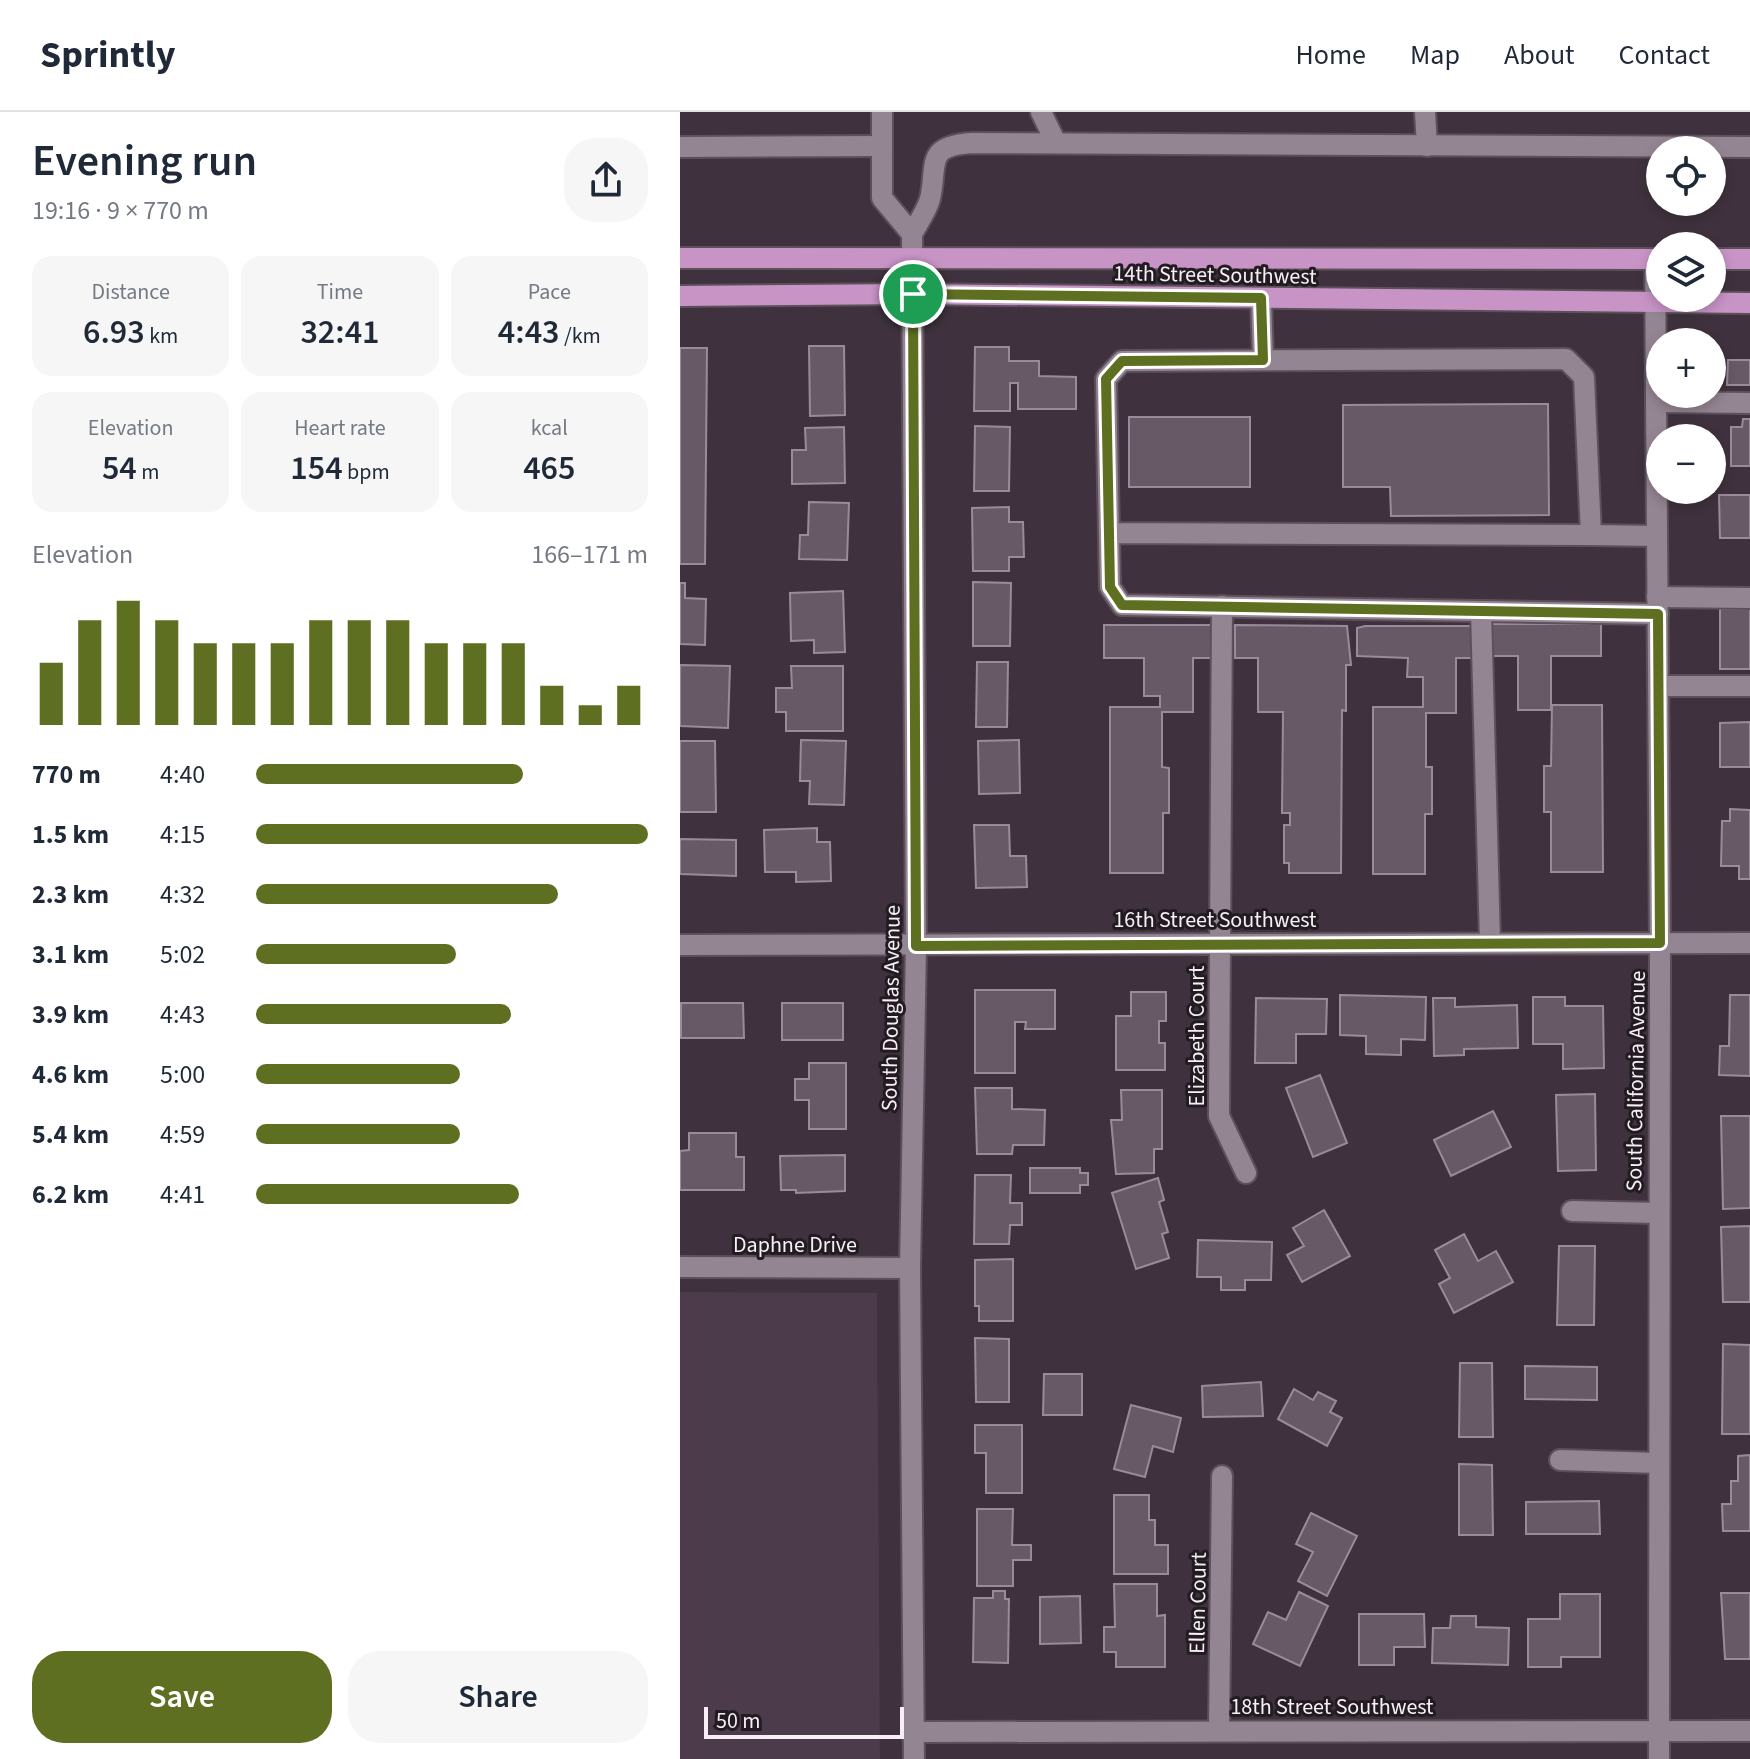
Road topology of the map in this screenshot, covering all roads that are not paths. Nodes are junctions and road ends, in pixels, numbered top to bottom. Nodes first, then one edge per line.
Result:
1 (882, 112) edge
2 (1041, 112) edge
3 (1425, 112) edge
4 (1056, 143) junction
5 (882, 146) junction
6 (1427, 146) junction
7 (680, 147) edge
8 (1750, 147) edge
9 (912, 234) junction
10 (680, 258) edge
11 (913, 258) junction
12 (1646, 259) edge
13 (1726, 259) edge
14 (1750, 259) edge
15 (913, 294) junction
16 (680, 296) edge
17 (1261, 298) junction
18 (1646, 302) edge
19 (1726, 303) edge
20 (1750, 303) edge
21 (1263, 360) junction
22 (1726, 403) edge
23 (1750, 403) edge
24 (1656, 408) edge
25 (1109, 533) junction
26 (1591, 535) junction
27 (1657, 536) junction
28 (1750, 598) edge
29 (1222, 606) junction
30 (1657, 606) junction
31 (1481, 611) junction
32 (1658, 686) junction
33 (1750, 686) edge
34 (1220, 942) junction
35 (1490, 942) junction
36 (1660, 943) junction
37 (1750, 943) edge
38 (680, 945) edge
39 (916, 946) junction
40 (1246, 1173) dead end
41 (1572, 1211) dead end
42 (1658, 1213) junction
43 (680, 1267) edge
44 (910, 1268) junction
45 (1560, 1460) dead end
46 (1658, 1463) junction
47 (1222, 1476) dead end
48 (1219, 1730) junction
49 (1659, 1731) junction
50 (1750, 1731) edge
51 (913, 1732) junction
52 (914, 1759) edge
53 (1659, 1759) edge

1 - 5 street
2 - 4 street
3 - 6 street
4 - 6 street
4 - 9 street
5 - 7 street
5 - 9 street
6 - 8 street
9 - 11 street, South Douglas Avenue
10 - 11 main road, 14th Street Southwest
11 - 12 main road, 14th Street Southwest
11 - 15 street, South Douglas Avenue
13 - 14 main road
15 - 16 main road, 14th Street Southwest
15 - 17 main road, 14th Street Southwest
15 - 39 street, South Douglas Avenue
17 - 18 main road, 14th Street Southwest
17 - 21 street
19 - 20 main road, 14th Street Southwest
21 - 25 street
21 - 26 street
22 - 23 street
24 - 27 street, South California Avenue
25 - 26 street
25 - 29 street
26 - 27 street
27 - 30 street, South California Avenue
28 - 30 street
29 - 31 street
29 - 34 street, Elizabeth Court
30 - 31 street
30 - 32 street, South California Avenue
31 - 35 street
32 - 33 street
32 - 36 street, South California Avenue
34 - 35 street, 16th Street Southwest
34 - 39 street, 16th Street Southwest
34 - 40 street, Elizabeth Court
35 - 36 street, 16th Street Southwest
36 - 37 street, 16th Street Southwest
36 - 42 street, South California Avenue
38 - 39 street, 16th Street Southwest
39 - 44 street, South Douglas Avenue
41 - 42 street
42 - 46 street, South California Avenue
43 - 44 street, Daphne Drive
44 - 51 street, South Douglas Avenue
45 - 46 street
46 - 49 street, South California Avenue
47 - 48 street, Ellen Court
48 - 49 street, 18th Street Southwest
48 - 51 street, 18th Street Southwest
49 - 50 street, 18th Street Southwest
49 - 53 street, South California Avenue
51 - 52 street, South Douglas Avenue

